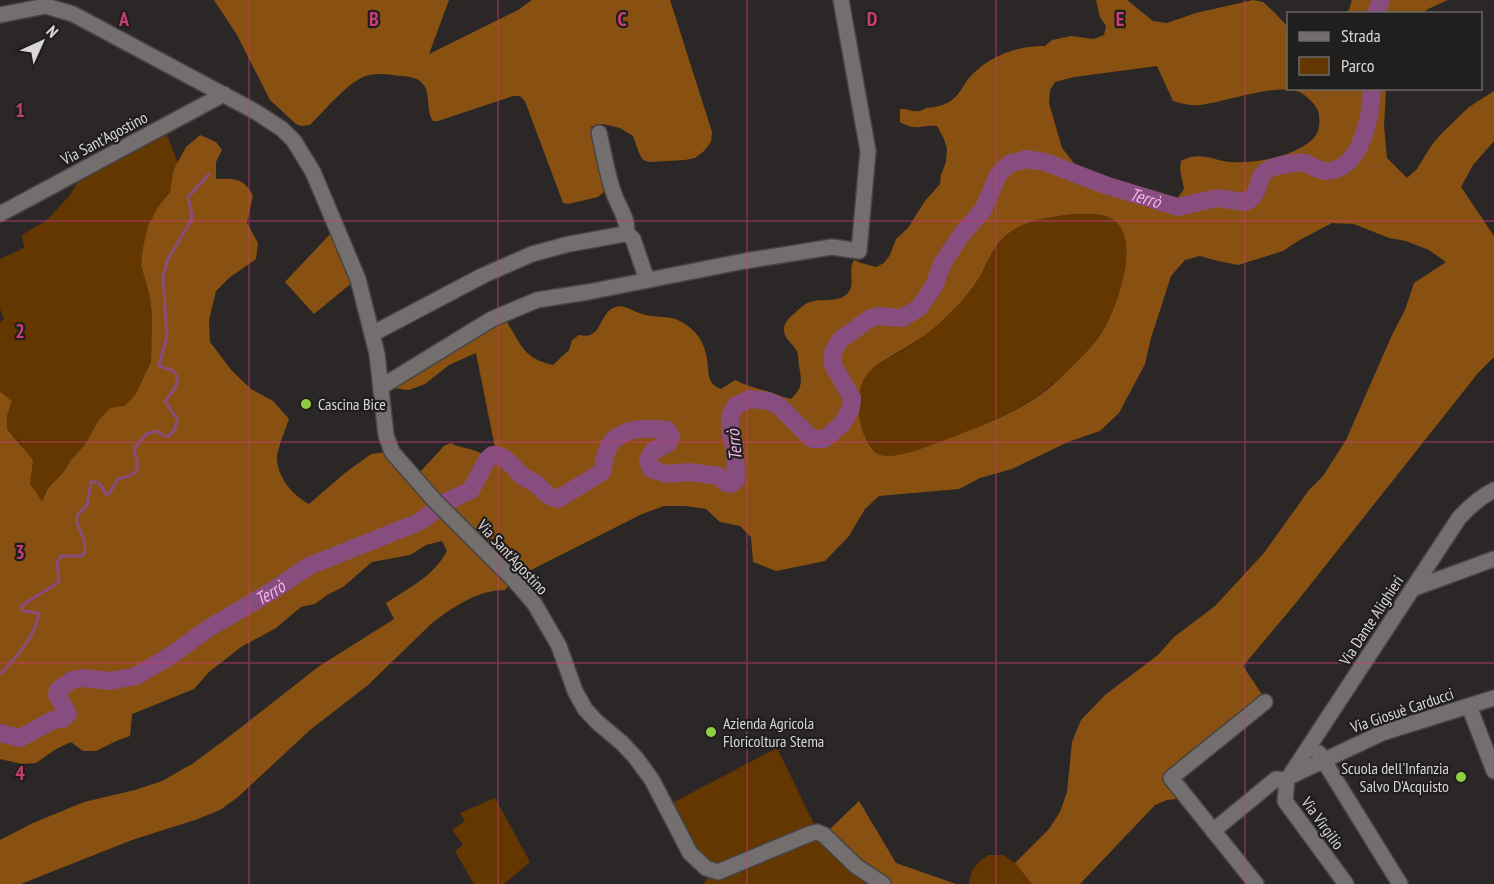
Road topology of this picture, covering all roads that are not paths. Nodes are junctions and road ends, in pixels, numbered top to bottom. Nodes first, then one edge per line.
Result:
1 (841, 0) edge
2 (0, 15) edge
3 (224, 94) junction
4 (599, 133) dead end
5 (0, 214) edge
6 (625, 234) junction
7 (647, 280) junction
8 (372, 334) junction
9 (381, 387) junction
10 (1494, 490) edge
11 (1494, 559) edge
12 (1412, 590) junction
13 (1494, 698) edge
14 (1265, 702) dead end
15 (1469, 706) junction
16 (1313, 742) junction
17 (1323, 759) junction
18 (1494, 771) edge
19 (1288, 778) junction
20 (1213, 831) junction
21 (883, 884) edge
22 (1256, 884) edge
23 (1346, 884) edge
24 (1400, 884) edge

1 - 7 street
2 - 3 street, Via Sant'Agostino
3 - 5 street, Via Sant'Agostino
3 - 8 street, Via Sant'Agostino
4 - 6 street
6 - 7 street
6 - 8 street
7 - 9 street
8 - 9 street, Via Sant'Agostino
9 - 21 street, Via Sant'Agostino
10 - 12 street, Via Dante Alighieri
11 - 12 street
12 - 16 street, Via Dante Alighieri
13 - 15 street, Via Giosuè Carducci
14 - 20 street
15 - 17 street, Via Giosuè Carducci
15 - 18 street
16 - 17 street
16 - 19 street, Via Dante Alighieri
17 - 19 street, Via Giosuè Carducci
17 - 24 street
19 - 20 street, Via Giosuè Carducci
19 - 23 street, Via Virgilio
20 - 22 street

